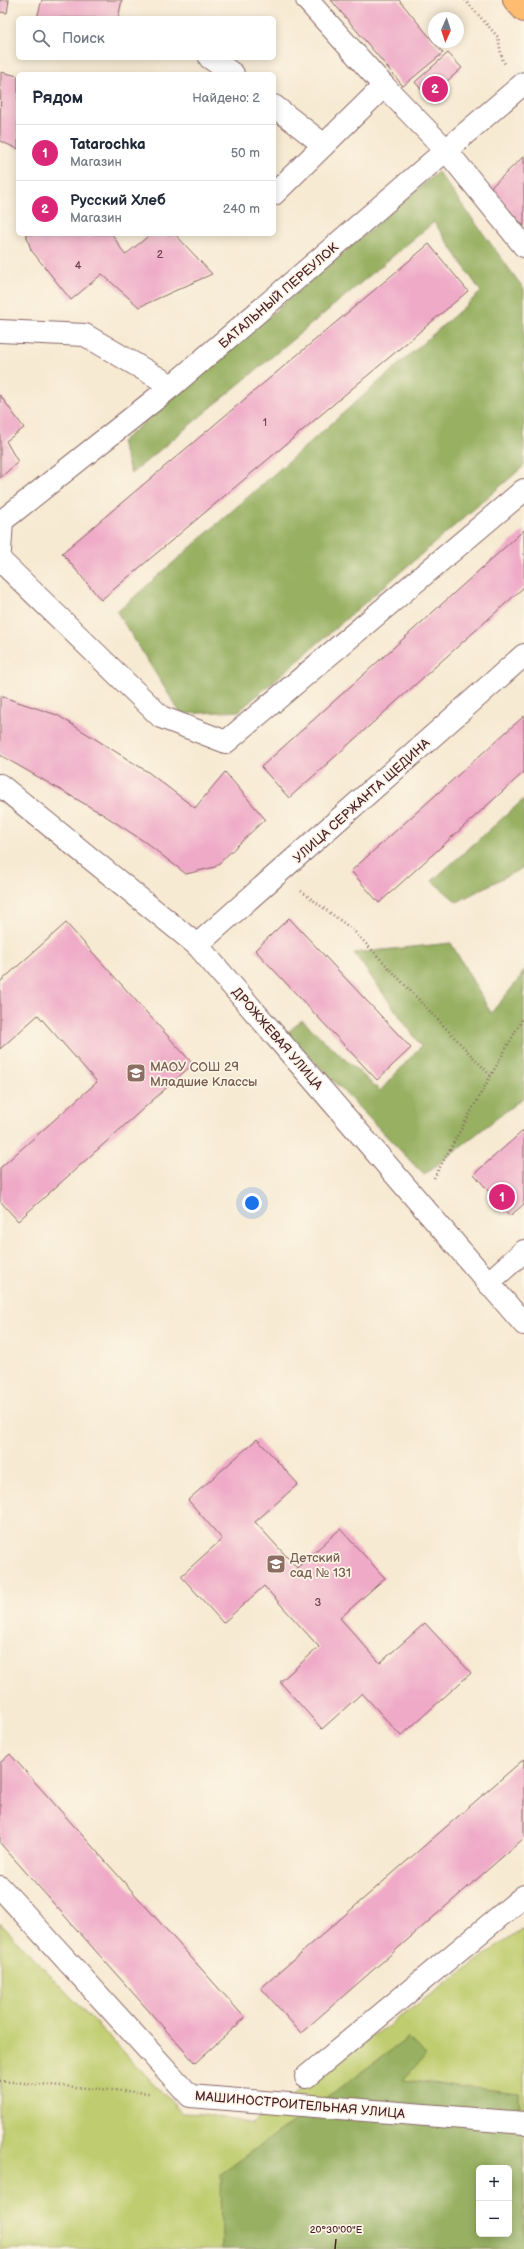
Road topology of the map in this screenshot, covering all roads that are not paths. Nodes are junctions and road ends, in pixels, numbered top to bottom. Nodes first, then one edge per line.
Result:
1 (308, 0) edge
2 (514, 0) edge
3 (524, 10) edge
4 (213, 60) edge
5 (230, 72) edge
6 (524, 83) edge
7 (384, 86) junction
8 (276, 108) edge
9 (324, 144) junction
10 (446, 150) junction
11 (276, 192) edge
12 (524, 246) edge
13 (0, 331) edge
14 (172, 386) junction
15 (524, 490) edge
16 (0, 551) edge
17 (0, 560) edge
18 (524, 655) edge
19 (0, 785) edge
20 (198, 945) junction
21 (524, 1251) edge
22 (488, 1283) junction
23 (524, 1324) edge
24 (0, 1887) edge
25 (524, 1896) edge
26 (306, 2077) dead end
27 (524, 2123) edge

1 - 7 street
2 - 3 main road
4 - 5 street
6 - 10 street, БАТАЛЬНЫЙ ПЕРЕУЛОК
7 - 9 street
7 - 10 street
8 - 9 street
9 - 11 street
10 - 12 street
10 - 14 street, БАТАЛЬНЫЙ ПЕРЕУЛОК
13 - 14 street
14 - 16 street, БАТАЛЬНЫЙ ПЕРЕУЛОК
15 - 17 street
18 - 20 street, УЛИЦА СЕРЖАНТА ЩЕДИНА
19 - 20 street, ДРОЖЖЕВАЯ УЛИЦА
20 - 22 street, ДРОЖЖЕВАЯ УЛИЦА
21 - 22 street
22 - 23 street, ДРОЖЖЕВАЯ УЛИЦА
24 - 27 street, МАШИНОСТРОИТЕЛЬНАЯ УЛИЦА
25 - 26 street

